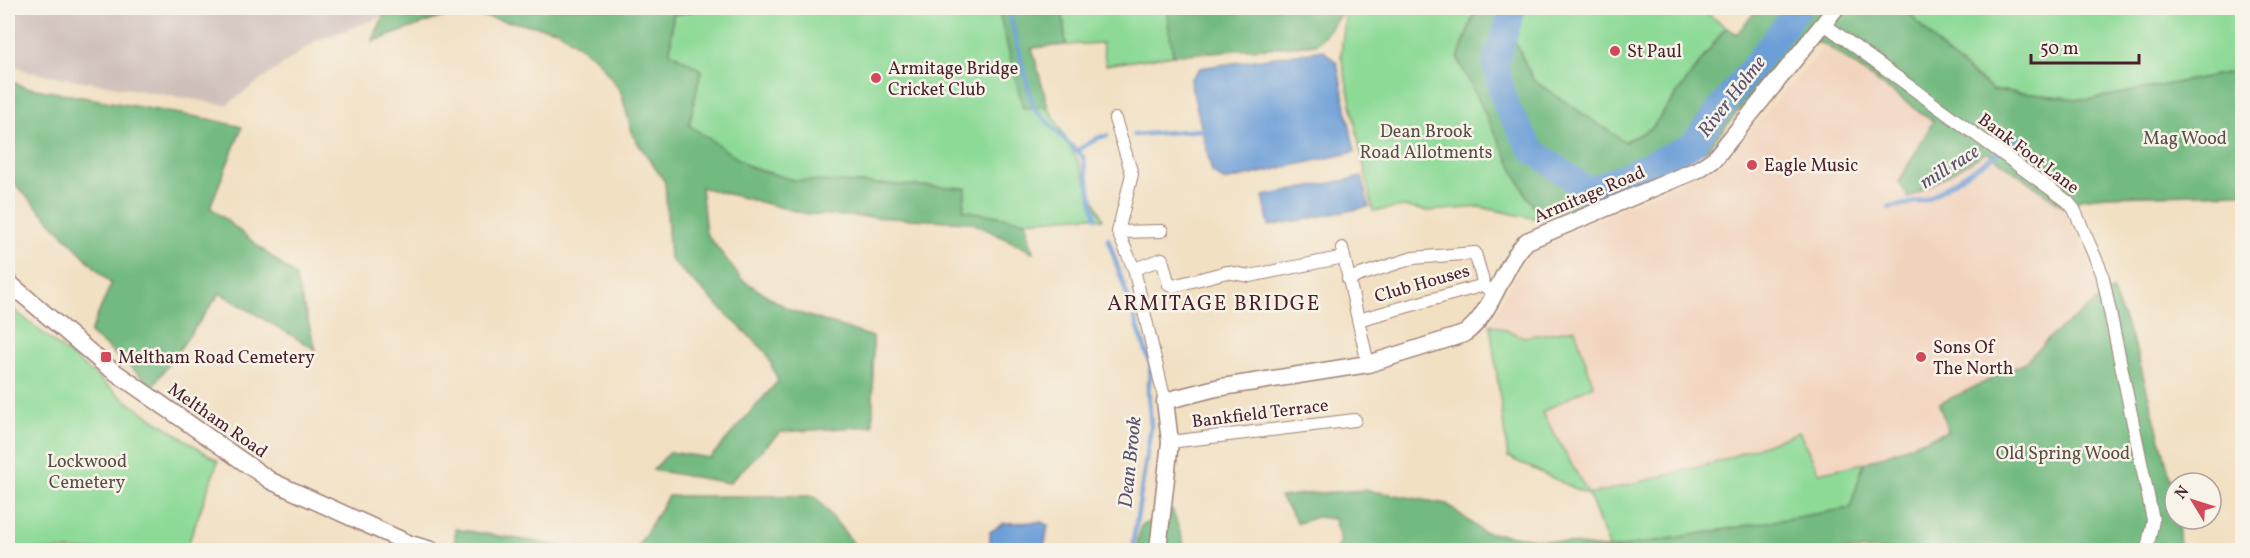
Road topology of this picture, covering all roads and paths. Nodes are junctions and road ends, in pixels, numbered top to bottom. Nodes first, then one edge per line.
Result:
1 (1836, 8) edge
2 (1824, 24) junction
3 (1115, 119) dead end
4 (1162, 231) dead end
5 (1118, 232) junction
6 (1134, 269) junction
7 (1348, 279) junction
8 (8, 282) edge
9 (1489, 289) junction
10 (1358, 320) junction
11 (1368, 364) junction
12 (1165, 401) junction
13 (1355, 420) dead end
14 (1170, 441) junction
15 (431, 550) edge
16 (1158, 550) edge
17 (2147, 550) edge

1 - 2 main road, Armitage Road
2 - 9 main road, Armitage Road
2 - 17 street, Bank Foot Lane
3 - 5 street
4 - 5 street
5 - 6 street
6 - 7 street
6 - 12 street
7 - 9 street
7 - 10 street
8 - 15 main road, Meltham Road
9 - 10 street, Club Houses
9 - 11 main road, Armitage Road
10 - 11 street
11 - 12 main road, Armitage Road
12 - 14 main road
13 - 14 street, Bankfield Terrace
14 - 16 main road

